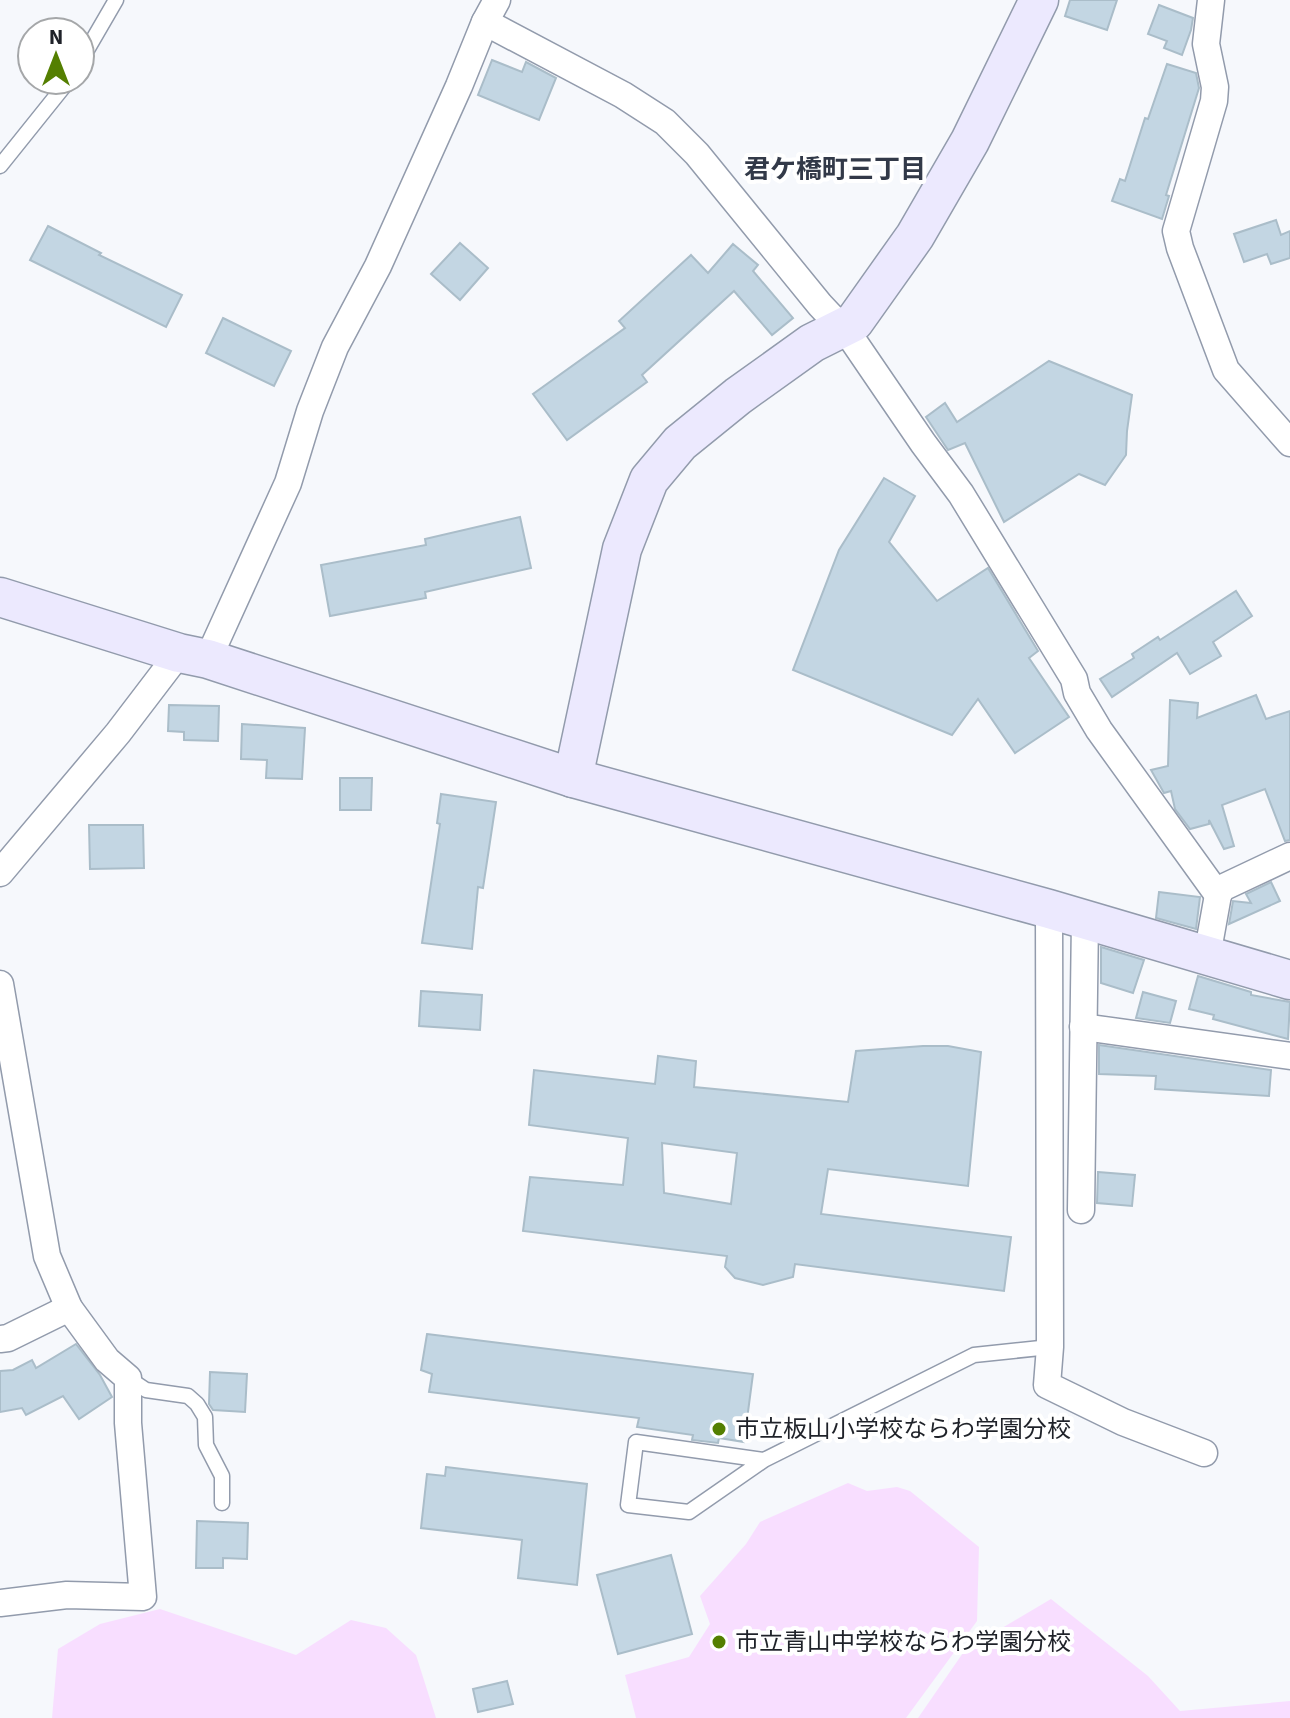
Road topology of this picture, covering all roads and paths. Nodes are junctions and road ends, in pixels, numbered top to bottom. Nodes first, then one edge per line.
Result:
1 (116, 0) edge
2 (1039, 0) edge
3 (1211, 0) edge
4 (491, 11) edge
5 (96, 34) edge
6 (56, 96) edge
7 (0, 166) edge
8 (842, 328) junction
9 (1290, 443) edge
10 (0, 597) edge
11 (193, 656) junction
12 (573, 778) junction
13 (1290, 856) edge
14 (0, 873) edge
15 (1218, 895) junction
16 (1067, 915) junction
17 (1207, 956) junction
18 (1290, 980) edge
19 (0, 984) edge
20 (1083, 1027) junction
21 (1290, 1056) edge
22 (1081, 1210) dead end
23 (69, 1308) junction
24 (0, 1339) edge
25 (1050, 1347) junction
26 (128, 1378) junction
27 (1204, 1453) dead end
28 (764, 1460) junction
29 (222, 1503) dead end
30 (0, 1603) edge

1 - 5 lane
2 - 8 street
3 - 9 street
4 - 8 street
4 - 11 street
6 - 7 lane
8 - 12 street
8 - 15 street
10 - 11 street
11 - 12 street
11 - 14 street
12 - 16 street
13 - 15 street
15 - 17 street
16 - 17 street
16 - 20 street
16 - 25 street
17 - 18 street
19 - 23 street
20 - 21 street
20 - 22 street
23 - 24 street
23 - 26 street
25 - 27 street
25 - 28 lane
26 - 29 lane
26 - 30 street
28 - 28 lane

